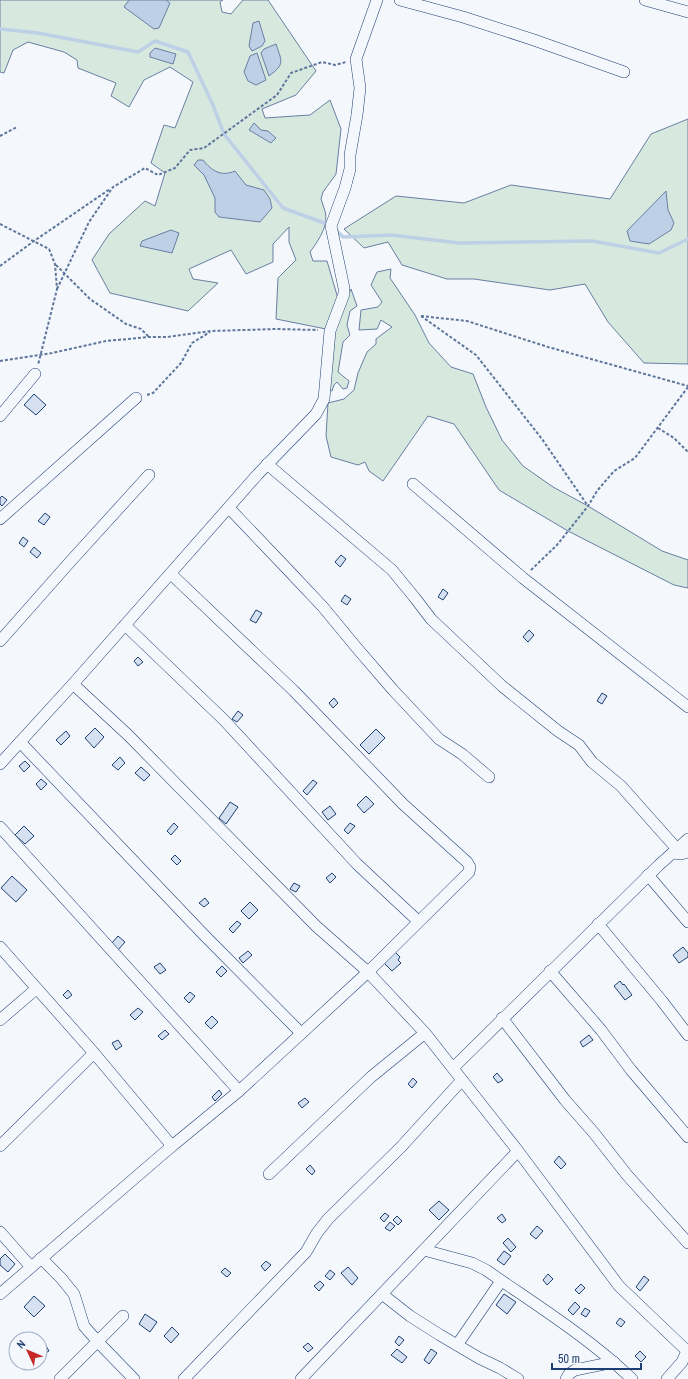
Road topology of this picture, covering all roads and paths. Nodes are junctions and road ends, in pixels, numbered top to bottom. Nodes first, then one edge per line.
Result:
1 (377, 0) edge
2 (400, 0) edge
3 (645, 0) edge
4 (688, 12) edge
5 (356, 59) junction
6 (624, 72) dead end
7 (17, 127) dead end
8 (0, 136) edge
9 (113, 187) junction
10 (0, 224) edge
11 (34, 241) junction
12 (55, 264) junction
13 (0, 266) edge
14 (65, 274) junction
15 (57, 289) junction
16 (330, 330) junction
17 (211, 331) junction
18 (149, 338) junction
19 (40, 355) junction
20 (0, 361) edge
21 (35, 374) joint
22 (688, 386) edge
23 (136, 398) joint
24 (0, 416) edge
25 (658, 428) junction
26 (688, 452) edge
27 (267, 464) junction
28 (149, 475) dead end
29 (413, 484) dead end
30 (588, 506) junction
31 (229, 508) junction
32 (0, 519) edge
33 (171, 574) junction
34 (522, 578) junction
35 (125, 625) junction
36 (0, 641) edge
37 (73, 684) junction
38 (688, 707) edge
39 (20, 742) junction
40 (0, 764) edge
41 (489, 777) dead end
42 (0, 827) edge
43 (688, 840) edge
44 (679, 851) edge
45 (648, 875) junction
46 (418, 921) junction
47 (688, 922) edge
48 (598, 924) junction
49 (0, 947) edge
50 (550, 970) junction
51 (368, 972) junction
52 (36, 989) junction
53 (502, 1018) junction
54 (0, 1020) edge
55 (301, 1033) junction
56 (425, 1033) junction
57 (688, 1035) edge
58 (94, 1053) junction
59 (453, 1068) junction
60 (462, 1080) junction
61 (239, 1091) junction
62 (688, 1137) edge
63 (0, 1146) edge
64 (172, 1146) junction
65 (518, 1151) junction
66 (269, 1174) dead end
67 (0, 1232) edge
68 (688, 1243) edge
69 (424, 1250) junction
70 (41, 1258) junction
71 (31, 1267) junction
72 (501, 1281) junction
73 (0, 1294) edge
74 (382, 1294) junction
75 (123, 1316) dead end
76 (98, 1342) junction
77 (457, 1345) junction
78 (614, 1362) junction
79 (60, 1379) edge
80 (134, 1379) edge
81 (184, 1379) edge
82 (301, 1379) edge
83 (518, 1379) edge
84 (566, 1379) edge
85 (632, 1379) edge
86 (669, 1379) edge

1 - 5 street
2 - 6 street
3 - 4 street
5 - 9 path
5 - 16 street
7 - 8 path
9 - 11 path
9 - 14 path
10 - 11 path
11 - 12 path
11 - 13 path
12 - 14 path
12 - 15 path
14 - 15 path
14 - 18 path
15 - 19 path
16 - 17 path
16 - 27 street
17 - 18 path
17 - 23 path
18 - 19 path
19 - 20 path
19 - 21 path
21 - 24 street
22 - 25 path
22 - 30 path
23 - 32 street
25 - 26 path
25 - 30 path
27 - 31 street
27 - 44 street
28 - 36 street
29 - 34 street
30 - 34 path
31 - 33 street
31 - 41 street
33 - 35 street
33 - 46 street
34 - 38 street
35 - 37 street
35 - 46 street
37 - 39 street
37 - 51 street
39 - 40 street
39 - 55 street
42 - 61 street
43 - 44 street
44 - 45 street
45 - 47 street
45 - 48 street
46 - 51 street
48 - 50 street
48 - 57 street
49 - 52 street
50 - 53 street
50 - 62 street
51 - 55 street
51 - 56 street
52 - 54 street
52 - 58 street
53 - 59 street
53 - 68 street
55 - 61 street
56 - 59 street
56 - 66 street
58 - 63 street
58 - 64 street
59 - 60 street
60 - 65 street
60 - 81 street
61 - 64 street
64 - 70 street
65 - 69 street
65 - 86 street
67 - 71 street
69 - 72 street
69 - 74 street
70 - 71 street
70 - 76 street
71 - 73 street
72 - 77 street
72 - 78 street
74 - 77 street
74 - 82 street
75 - 76 street
76 - 79 street
76 - 80 street
77 - 83 street
78 - 84 street
78 - 85 street

